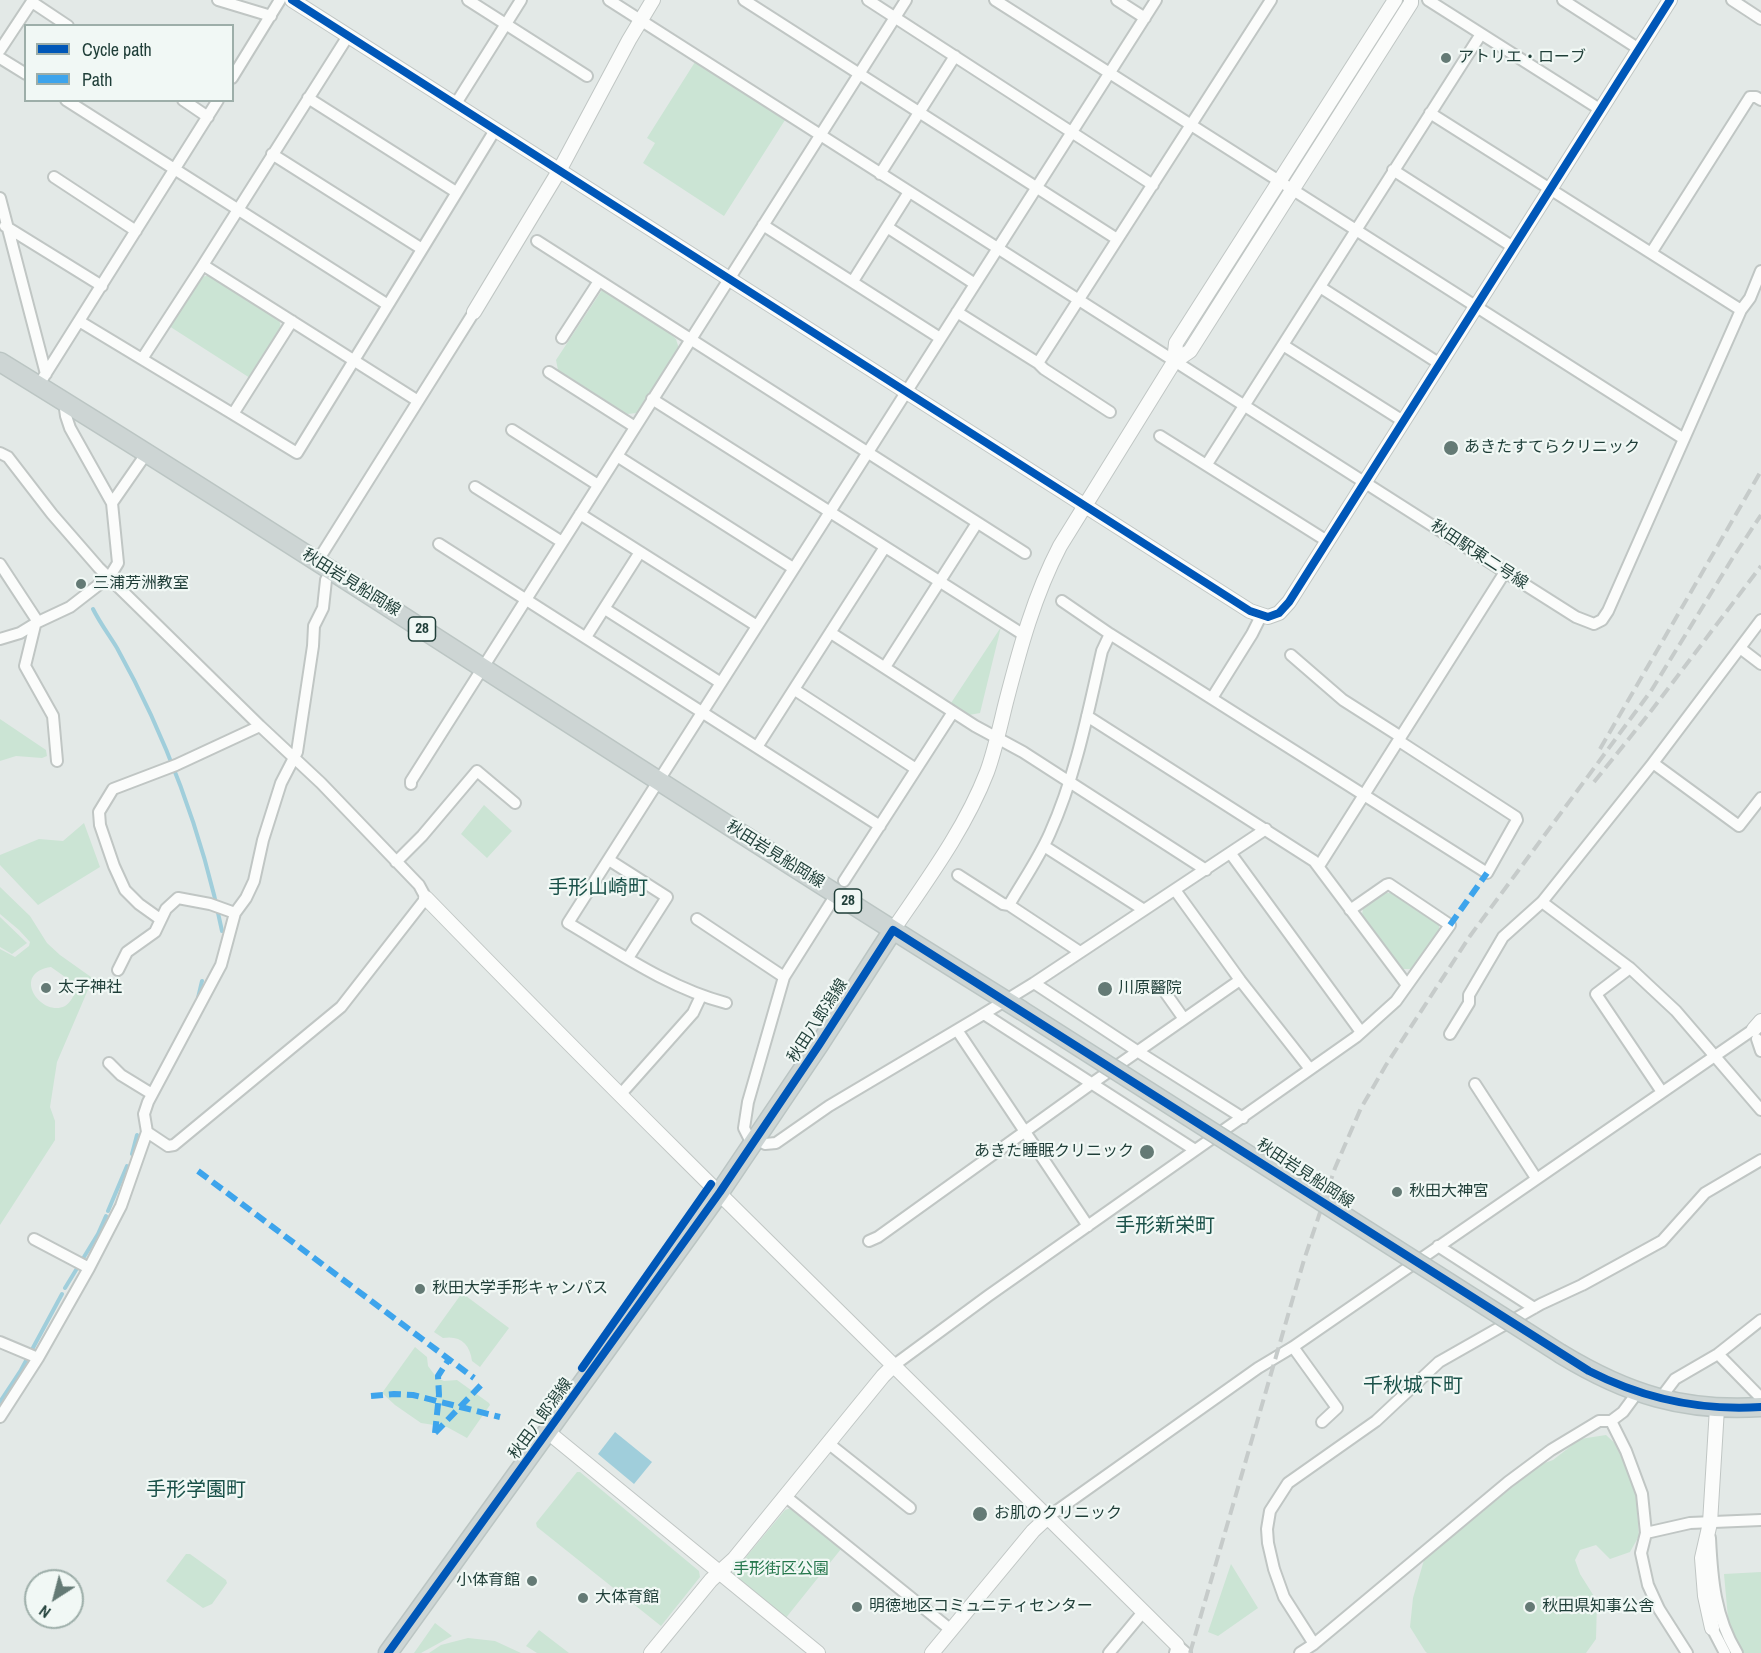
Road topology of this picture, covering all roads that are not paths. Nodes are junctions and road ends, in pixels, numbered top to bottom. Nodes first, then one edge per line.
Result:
1 (218, 0) edge
2 (280, 0) edge
3 (292, 0) edge
4 (468, 0) edge
5 (522, 0) edge
6 (609, 0) edge
7 (653, 0) edge
8 (744, 0) edge
9 (868, 0) edge
10 (906, 0) edge
11 (995, 0) edge
12 (1117, 0) edge
13 (1156, 0) edge
14 (1271, 0) edge
15 (1395, 0) edge
16 (1412, 0) edge
17 (1428, 0) edge
18 (1563, 0) edge
19 (1670, 0) edge
20 (1731, 0) edge
21 (1748, 0) edge
22 (32, 1) edge
23 (271, 16) junction
24 (1757, 16) edge
25 (895, 18) junction
26 (1145, 18) junction
27 (641, 20) junction
28 (65, 24) edge
29 (506, 25) junction
30 (1481, 34) junction
31 (348, 36) junction
32 (1639, 49) junction
33 (0, 50) edge
34 (956, 56) junction
35 (0, 58) edge
36 (24, 73) edge
37 (860, 73) junction
38 (1110, 74) junction
39 (234, 75) edge
40 (587, 76) dead end
41 (308, 98) junction
42 (1761, 100) edge
43 (69, 102) edge
44 (186, 102) edge
45 (217, 102) edge
46 (456, 105) junction
47 (1601, 110) junction
48 (920, 111) junction
49 (1430, 113) junction
50 (208, 117) junction
51 (1191, 125) junction
52 (495, 130) junction
53 (1074, 132) junction
54 (820, 135) junction
55 (272, 154) junction
56 (174, 170) junction
57 (1393, 170) junction
58 (559, 171) junction
59 (880, 174) junction
60 (54, 177) dead end
61 (1280, 182) junction
62 (1154, 185) junction
63 (1038, 187) junction
64 (1550, 189) junction
65 (1293, 190) junction
66 (456, 192) junction
67 (909, 192) junction
68 (0, 198) edge
69 (238, 209) junction
70 (4, 225) edge
71 (764, 225) junction
72 (887, 227) junction
73 (1355, 230) junction
74 (136, 231) junction
75 (1117, 239) junction
76 (537, 241) dead end
77 (1513, 247) junction
78 (422, 249) junction
79 (997, 249) junction
80 (1651, 253) junction
81 (203, 265) junction
82 (1761, 271) edge
83 (729, 280) junction
84 (599, 281) junction
85 (853, 281) junction
86 (975, 284) junction
87 (102, 286) junction
88 (1320, 287) junction
89 (1079, 301) junction
90 (388, 305) junction
91 (1475, 307) junction
92 (1741, 310) junction
93 (474, 312) joint
94 (957, 312) junction
95 (79, 321) junction
96 (292, 321) junction
97 (562, 338) dead end
98 (940, 338) junction
99 (690, 340) junction
100 (1283, 345) junction
101 (142, 359) junction
102 (354, 360) junction
103 (0, 362) edge
104 (1174, 362) junction
105 (1038, 363) junction
106 (1440, 364) junction
107 (549, 372) dead end
108 (42, 380) junction
109 (906, 392) junction
110 (652, 399) junction
111 (418, 401) junction
112 (64, 402) junction
113 (1244, 406) junction
114 (1110, 412) dead end
115 (233, 414) junction
116 (1403, 421) junction
117 (635, 427) junction
118 (512, 430) dead end
119 (1160, 436) dead end
120 (1684, 439) junction
121 (0, 453) edge
122 (867, 453) junction
123 (146, 454) junction
124 (616, 456) junction
125 (1207, 465) junction
126 (1365, 482) junction
127 (598, 485) junction
128 (475, 487) dead end
129 (112, 503) junction
130 (1085, 505) junction
131 (830, 511) junction
132 (580, 514) junction
133 (977, 523) junction
134 (1327, 541) junction
135 (562, 542) junction
136 (439, 544) dead end
137 (885, 547) junction
138 (640, 552) junction
139 (1025, 554) dead end
140 (0, 564) edge
141 (324, 566) junction
142 (793, 568) junction
143 (1504, 572) junction
144 (110, 576) junction
145 (940, 582) junction
146 (526, 598) junction
147 (1062, 601) dead end
148 (605, 609) junction
149 (1261, 616) junction
150 (1761, 620) edge
151 (36, 623) junction
152 (757, 626) junction
153 (831, 633) junction
154 (1110, 634) junction
155 (1024, 635) junction
156 (586, 637) junction
157 (0, 639) edge
158 (1740, 648) junction
159 (1291, 655) dead end
160 (1761, 664) edge
161 (483, 667) junction
162 (885, 667) junction
163 (720, 683) junction
164 (795, 690) junction
165 (1212, 698) junction
166 (702, 712) junction
167 (953, 712) junction
168 (1087, 716) junction
169 (260, 726) junction
170 (997, 738) junction
171 (1400, 739) junction
172 (757, 747) junction
173 (294, 759) junction
174 (57, 761) dead end
175 (1653, 763) junction
176 (916, 769) junction
177 (659, 781) junction
178 (1070, 782) junction
179 (411, 784) dead end
180 (1365, 795) junction
181 (1761, 798) edge
182 (515, 803) dead end
183 (880, 826) junction
184 (1266, 829) junction
185 (1044, 846) junction
186 (1231, 854) junction
187 (609, 860) junction
188 (396, 862) junction
189 (1319, 866) junction
190 (1206, 870) junction
191 (958, 875) dead end
192 (841, 887) junction
193 (1175, 890) junction
194 (426, 898) junction
195 (1542, 902) junction
196 (1009, 905) junction
197 (1350, 909) junction
198 (1144, 910) junction
199 (235, 913) junction
200 (160, 919) junction
201 (697, 920) dead end
202 (893, 930) junction
203 (1080, 952) junction
204 (628, 958) junction
205 (1630, 968) junction
206 (118, 970) dead end
207 (784, 977) junction
208 (1240, 980) junction
209 (1034, 982) junction
210 (1160, 985) dead end
211 (1407, 985) junction
212 (701, 996) junction
213 (726, 1003) dead end
214 (1013, 1005) junction
215 (984, 1014) junction
216 (1184, 1019) junction
217 (957, 1030) junction
218 (1758, 1030) edge
219 (1361, 1032) junction
220 (1450, 1034) dead end
221 (1137, 1051) junction
222 (1761, 1051) edge
223 (1715, 1057) junction
224 (109, 1063) dead end
225 (1310, 1069) junction
226 (1091, 1084) junction
227 (1474, 1084) dead end
228 (1662, 1092) junction
229 (152, 1094) junction
230 (620, 1095) junction
231 (1761, 1110) edge
232 (1243, 1118) junction
233 (147, 1132) junction
234 (1024, 1132) junction
235 (754, 1141) junction
236 (1196, 1150) junction
237 (1761, 1160) edge
238 (1536, 1178) junction
239 (720, 1192) junction
240 (1088, 1226) junction
241 (34, 1239) dead end
242 (869, 1240) dead end
243 (1438, 1246) junction
244 (84, 1265) junction
245 (1534, 1308) junction
246 (1761, 1320) edge
247 (0, 1342) edge
248 (1293, 1347) junction
249 (1718, 1354) junction
250 (32, 1355) junction
251 (893, 1366) junction
252 (1637, 1393) junction
253 (1761, 1398) edge
254 (1660, 1399) junction
255 (1761, 1407) edge
256 (1717, 1408) junction
257 (0, 1417) edge
258 (1611, 1421) junction
259 (1322, 1422) dead end
260 (548, 1432) junction
261 (828, 1443) junction
262 (785, 1496) junction
263 (910, 1508) dead end
264 (1048, 1517) junction
265 (1761, 1520) edge
266 (1710, 1523) junction
267 (1646, 1533) junction
268 (719, 1573) junction
269 (1143, 1612) junction
270 (1712, 1628) joint
271 (951, 1630) junction
272 (1314, 1644) junction
273 (1179, 1650) edge
274 (388, 1653) edge
275 (651, 1653) edge
276 (818, 1653) edge
277 (932, 1653) edge
278 (1109, 1653) edge
279 (1300, 1653) edge
280 (1687, 1653) edge
281 (1725, 1653) edge
282 (1737, 1653) edge

1 - 23 street
2 - 23 street
3 - 31 street
4 - 29 street
5 - 29 street
6 - 27 street, 秋田駅東二号線
7 - 27 street
8 - 37 street
9 - 25 street
10 - 25 street
11 - 38 street
12 - 26 street
13 - 26 street
14 - 51 street
15 - 61 street
16 - 65 street
17 - 30 street
18 - 32 street
19 - 32 street
20 - 24 street
21 - 24 street
22 - 28 street
22 - 33 street
23 - 39 street
25 - 34 street
25 - 37 street
26 - 38 street
27 - 54 street, 秋田駅東二号線
27 - 58 street
29 - 40 street
29 - 46 street
30 - 47 street
30 - 49 street
31 - 41 street
31 - 46 street
32 - 47 street
34 - 48 street
34 - 53 street
35 - 36 street
37 - 48 street
37 - 54 street
38 - 51 street
38 - 53 street
41 - 55 street
41 - 66 street
42 - 80 street
43 - 56 street
44 - 50 street
45 - 50 street
46 - 52 street
47 - 64 street
48 - 59 street
48 - 63 street
49 - 57 street
49 - 64 street
50 - 56 street
51 - 61 street
51 - 62 street
52 - 58 street
52 - 66 street
53 - 62 street
53 - 63 street
54 - 59 street, 秋田駅東二号線
54 - 71 street
55 - 69 street
55 - 78 street
56 - 69 street
56 - 74 street
57 - 73 street
57 - 77 street
58 - 83 street
58 - 93 street
59 - 67 street, 秋田駅東二号線
60 - 74 street
61 - 65 street
61 - 104 street
62 - 75 street
63 - 75 street
63 - 79 street
64 - 77 street
64 - 80 street
65 - 73 street
65 - 104 street
66 - 78 street
67 - 72 street
67 - 79 street, 秋田駅東二号線
68 - 70 street
69 - 81 street
69 - 90 street
70 - 87 street
70 - 108 street
71 - 83 street
71 - 85 street
72 - 85 street
72 - 86 street
73 - 88 street
73 - 91 street
74 - 87 street
75 - 89 street
76 - 84 street
77 - 91 street
78 - 90 street
79 - 86 street
79 - 89 street, 秋田駅東二号線
80 - 92 street
81 - 96 street
81 - 101 street
82 - 92 street
83 - 99 street
83 - 109 street
84 - 97 street
84 - 99 street
85 - 98 street
86 - 94 street
87 - 95 street
88 - 100 street
88 - 106 street
89 - 104 street, 秋田駅東二号線
89 - 105 street
90 - 102 street
91 - 106 street
91 - 120 street
92 - 120 street
93 - 111 street
94 - 98 street
94 - 105 street
95 - 101 street
95 - 108 street
96 - 102 street
96 - 115 street
98 - 109 street
99 - 110 street
99 - 122 street
100 - 113 street
100 - 116 street
101 - 115 street
102 - 111 street
102 - 115 street
103 - 108 main road, 秋田岩見船岡線 / 28
104 - 113 street, 秋田駅東二号線
104 - 130 street
105 - 114 street
106 - 116 street
107 - 117 street
108 - 112 main road, 秋田岩見船岡線 / 28
109 - 122 street
109 - 130 street
110 - 117 street
110 - 131 street
111 - 141 street
112 - 123 main road, 秋田岩見船岡線 / 28
112 - 129 street
113 - 125 street
113 - 126 street, 秋田駅東二号線
116 - 126 street
117 - 124 street
118 - 127 street
119 - 125 street
120 - 143 street, 秋田駅東二号線
121 - 144 street
122 - 131 street
122 - 133 street
123 - 129 street
123 - 141 main road, 秋田岩見船岡線 / 28
124 - 127 street
124 - 142 street
125 - 134 street
126 - 134 street
126 - 143 street, 秋田駅東二号線
127 - 132 street
128 - 135 street
129 - 144 street
130 - 149 street
130 - 155 street
131 - 137 street
131 - 142 street
132 - 135 street
132 - 138 street
133 - 139 street
133 - 145 street
134 - 149 street
135 - 146 street
136 - 146 street
137 - 145 street
137 - 153 street
138 - 148 street
138 - 152 street
140 - 151 street
141 - 161 main road, 秋田岩見船岡線 / 28
141 - 173 street
142 - 152 street
143 - 171 street
144 - 151 street
144 - 169 street
145 - 155 street
145 - 162 street
146 - 156 street
146 - 161 street
147 - 154 street
148 - 156 street
148 - 163 street
149 - 165 street
150 - 158 street
151 - 157 street
151 - 174 street
152 - 163 street
153 - 162 street
153 - 164 street
154 - 165 street
154 - 168 street
155 - 170 street
156 - 166 street
158 - 160 street
158 - 175 street
159 - 171 street
161 - 177 main road, 秋田岩見船岡線 / 28
161 - 179 street
162 - 167 street
163 - 166 street
164 - 172 street
164 - 176 street
165 - 180 street
166 - 172 street
166 - 177 street
167 - 170 street
167 - 176 street
168 - 178 street
168 - 184 street
169 - 173 street
169 - 200 street
170 - 178 street
170 - 202 street
171 - 180 street
171 - 180 street
172 - 183 street
173 - 188 street
173 - 199 street
175 - 181 street
175 - 195 street
176 - 183 street
177 - 187 street
177 - 192 main road, 秋田岩見船岡線 / 28
178 - 185 street
178 - 190 street
180 - 189 street
182 - 188 street
183 - 192 street
184 - 186 street
184 - 189 street
185 - 196 street
185 - 198 street
186 - 190 street
186 - 219 street
187 - 204 street
187 - 204 street
188 - 194 street
189 - 197 street
190 - 193 street
191 - 196 street
192 - 202 main road, 秋田岩見船岡線 / 28
192 - 207 street
193 - 198 street
193 - 208 street
194 - 230 street
194 - 233 street
195 - 205 street
195 - 220 street
196 - 203 street
197 - 211 street
197 - 211 street
198 - 203 street
199 - 200 street
199 - 229 street
200 - 206 street
201 - 207 street
202 - 214 main road, 秋田岩見船岡線 / 28
202 - 235 main road, 秋田八郎潟線
203 - 209 street
204 - 212 street
205 - 223 street
205 - 228 street
207 - 235 street
208 - 216 street
208 - 225 street
209 - 214 street
209 - 221 street
210 - 216 street
211 - 219 street
212 - 213 street
212 - 230 street
214 - 215 street
214 - 252 main road, 秋田岩見船岡線 / 28, bridge
215 - 217 street
215 - 226 street
216 - 221 street
217 - 234 street
217 - 235 street
218 - 222 street
218 - 223 street
219 - 225 street
221 - 226 street
221 - 232 street
223 - 228 street
223 - 231 street
224 - 229 street
225 - 232 street
226 - 234 street
226 - 236 street
227 - 238 street
228 - 238 street
229 - 233 street
230 - 239 street
232 - 236 street
233 - 244 street
234 - 240 street
234 - 242 street
235 - 239 main road, 秋田八郎潟線
236 - 240 street
237 - 245 street
238 - 243 street
239 - 251 street
239 - 260 main road, 秋田八郎潟線
240 - 251 street
241 - 244 street
243 - 245 street
243 - 248 street
244 - 250 street
245 - 272 street
246 - 249 street
247 - 250 street
248 - 259 street
248 - 264 street
249 - 253 street
249 - 254 street
250 - 257 street
251 - 261 street
251 - 264 street
252 - 254 main road, 秋田岩見船岡線 / 28
252 - 258 street
254 - 256 main road, 秋田岩見船岡線 / 28
255 - 256 main road, 28
256 - 266 street
258 - 267 street
258 - 272 street
260 - 268 street
260 - 274 main road, 秋田八郎潟線
261 - 262 street
261 - 263 street
262 - 268 street
262 - 271 street
264 - 269 street
264 - 271 street
265 - 266 street
266 - 267 street
266 - 270 street
266 - 282 street
267 - 280 street
268 - 275 street
268 - 276 street
269 - 273 street
269 - 278 street
270 - 281 street
271 - 277 street
272 - 279 street

